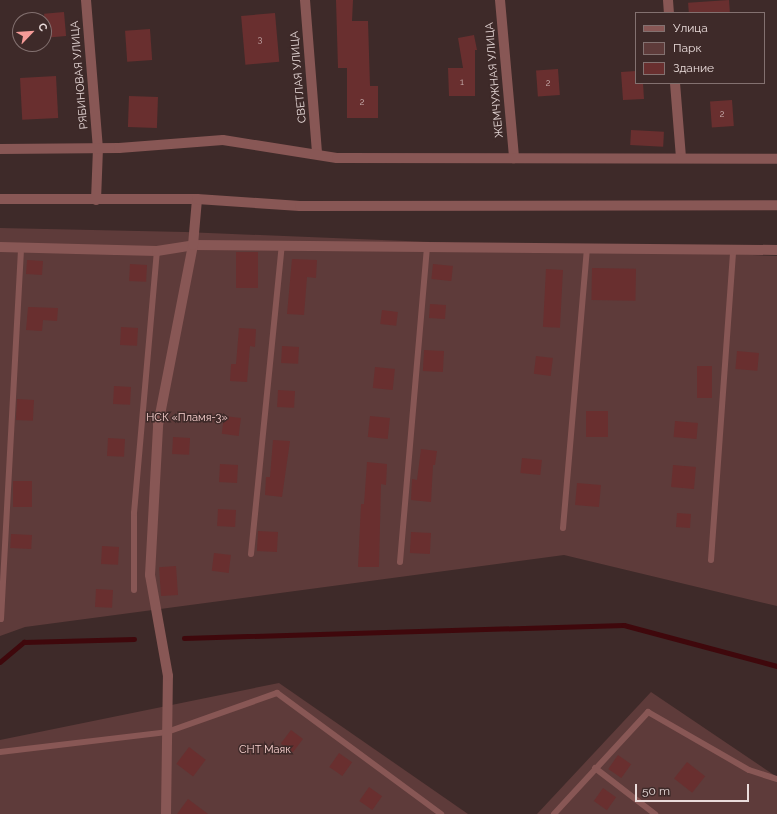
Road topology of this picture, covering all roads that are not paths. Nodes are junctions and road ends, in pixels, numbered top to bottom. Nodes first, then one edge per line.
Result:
1 (86, 0) edge
2 (305, 0) edge
3 (500, 0) edge
4 (668, 0) edge
5 (669, 12) edge
6 (675, 84) edge
7 (98, 148) junction
8 (0, 149) edge
9 (317, 153) junction
10 (514, 158) junction
11 (681, 158) junction
12 (777, 159) edge
13 (0, 199) edge
14 (197, 199) junction
15 (96, 200) junction
16 (777, 205) edge
17 (193, 245) junction
18 (282, 245) junction
19 (0, 247) edge
20 (21, 248) junction
21 (427, 248) junction
22 (587, 250) junction
23 (733, 250) junction
24 (777, 250) edge
25 (157, 251) junction
26 (563, 528) dead end
27 (251, 554) dead end
28 (711, 560) dead end
29 (400, 562) dead end
30 (134, 590) dead end
31 (1, 620) edge
32 (167, 732) junction
33 (0, 752) edge
34 (595, 768) junction
35 (777, 779) edge
36 (166, 814) edge
37 (441, 814) edge
38 (554, 814) edge
39 (655, 814) edge

1 - 7 street, РЯБИНОВАЯ УЛИЦА
2 - 9 street, СВЕТЛАЯ УЛИЦА
3 - 10 street, ЖЕМЧУЖНАЯ УЛИЦА
4 - 5 street
6 - 11 street
7 - 8 street
7 - 9 street
7 - 15 street, РЯБИНОВАЯ УЛИЦА
9 - 10 street
10 - 11 street
11 - 12 street
13 - 15 street
14 - 15 street
14 - 16 street
14 - 17 street
17 - 18 street
17 - 25 street
17 - 32 street
18 - 21 street
18 - 27 lane
19 - 20 street
20 - 25 street
20 - 31 lane
21 - 22 street
21 - 29 lane
22 - 23 street
22 - 26 lane
23 - 24 street
23 - 28 lane
25 - 30 lane
32 - 33 lane
32 - 36 street
32 - 37 lane
34 - 35 lane
34 - 38 lane
34 - 39 lane

